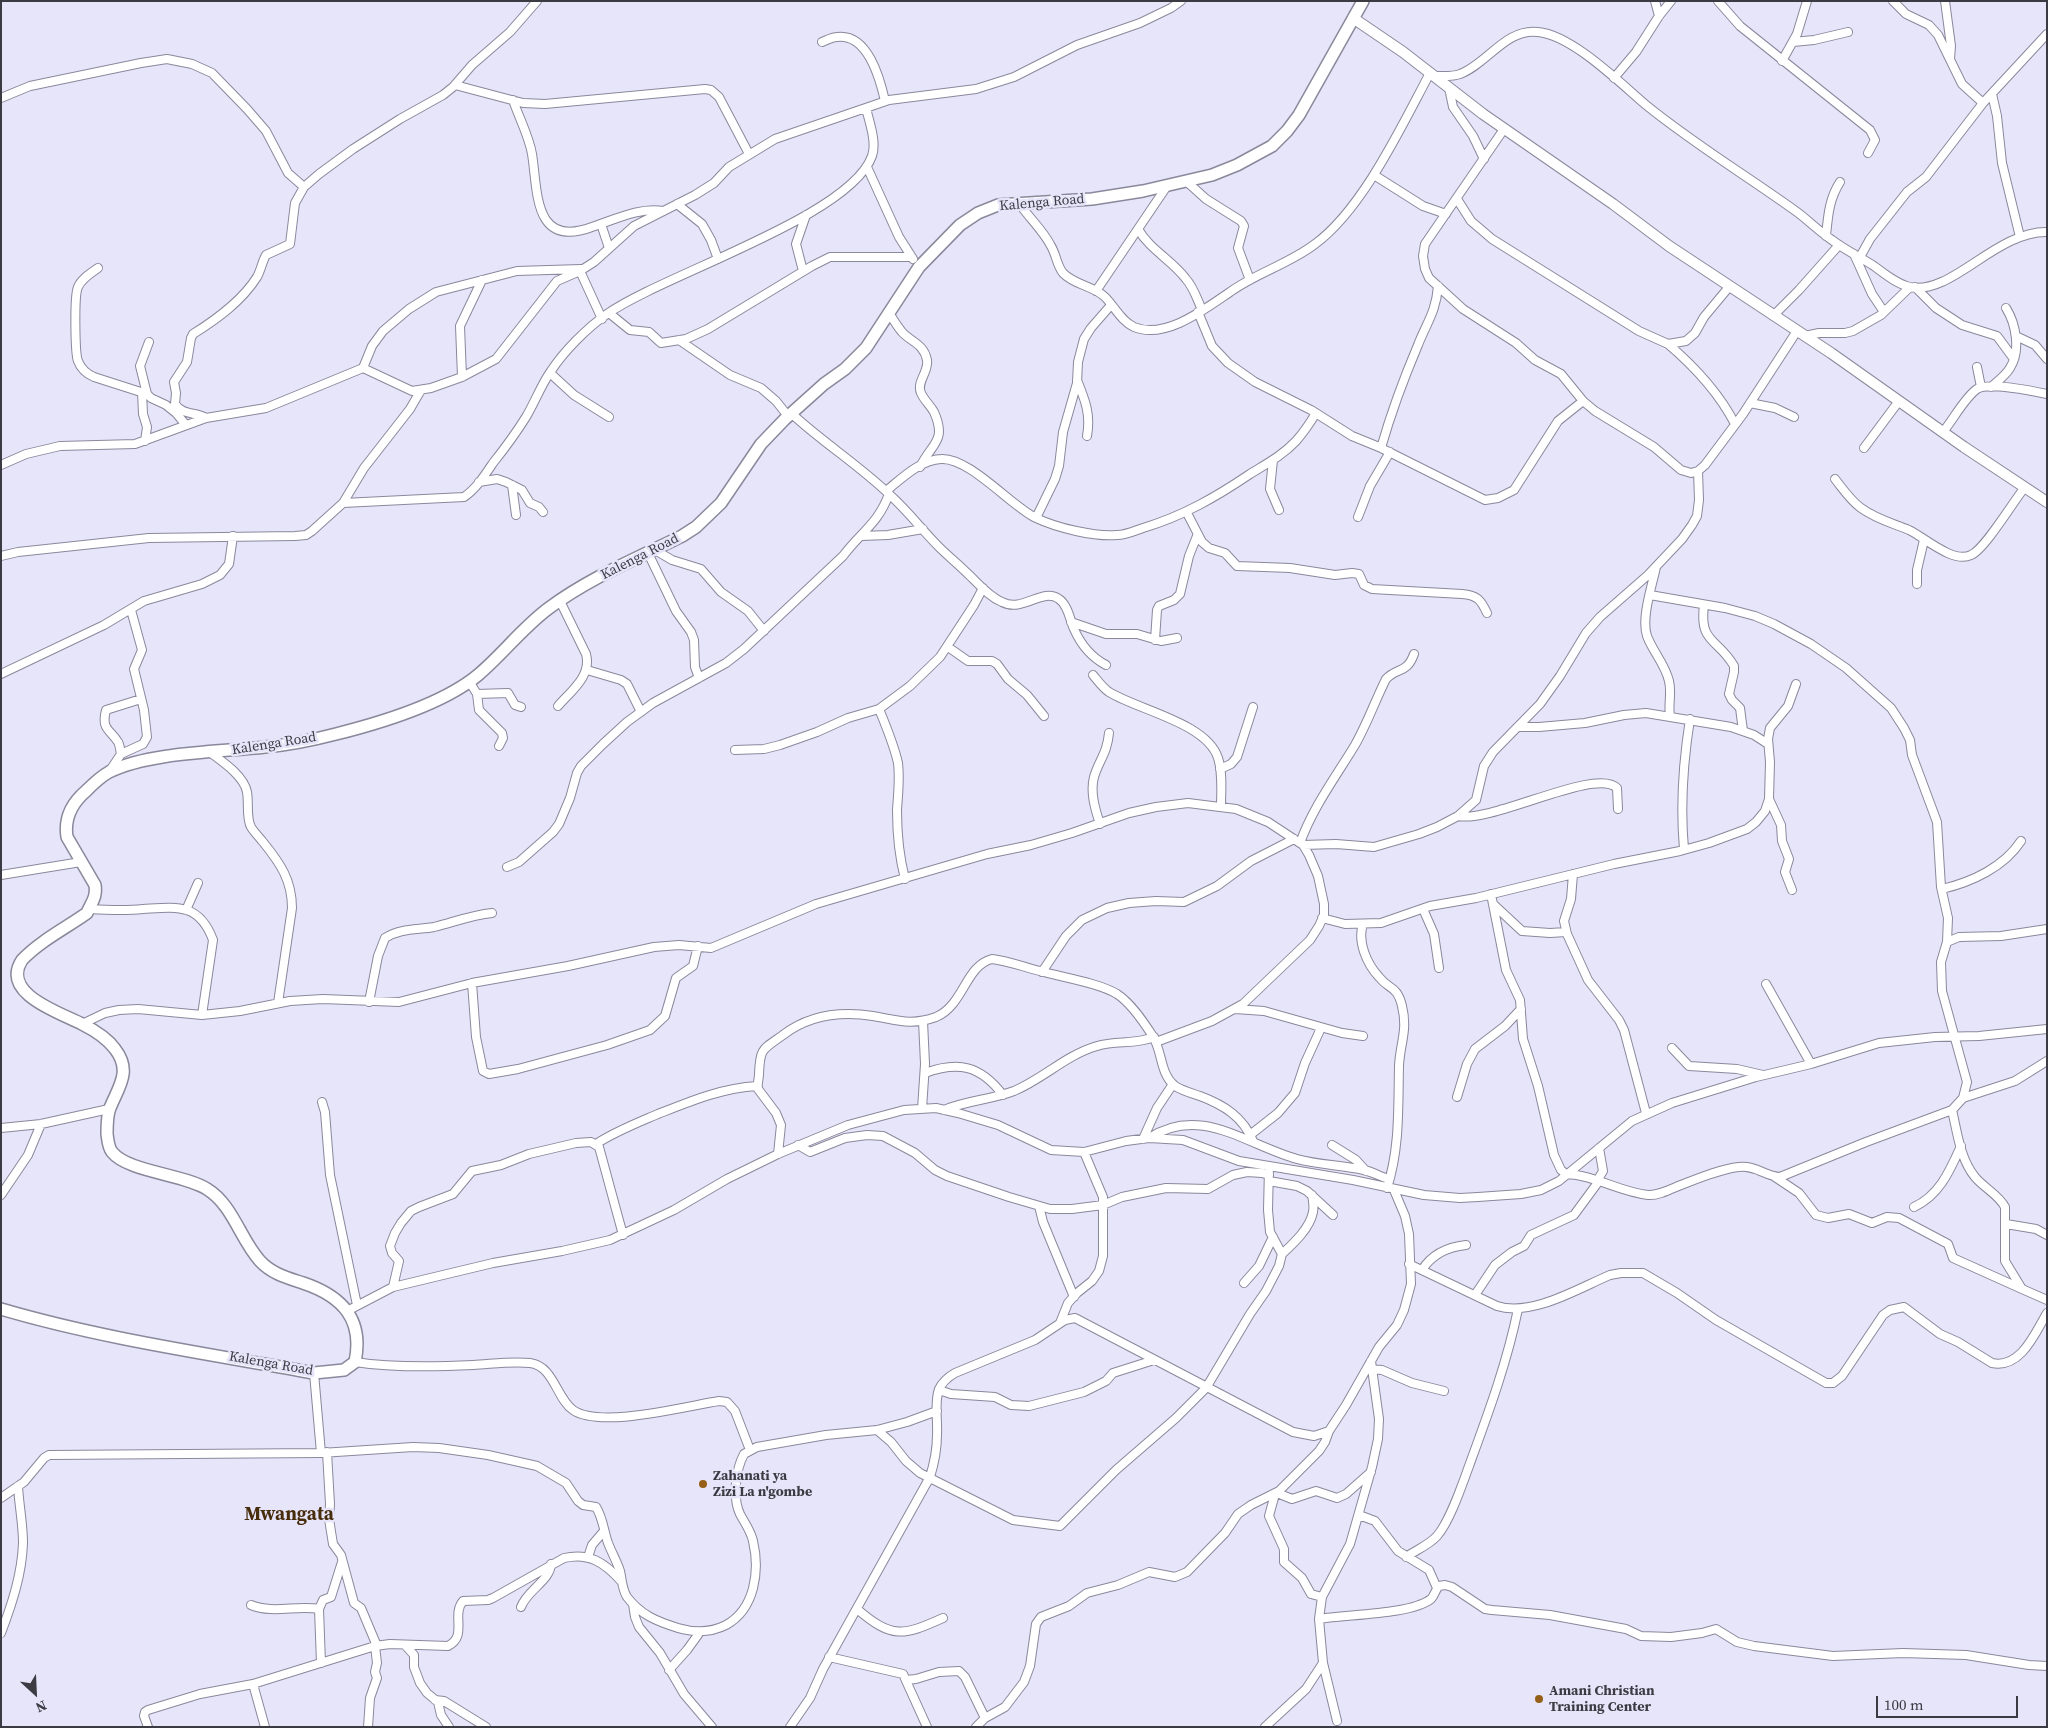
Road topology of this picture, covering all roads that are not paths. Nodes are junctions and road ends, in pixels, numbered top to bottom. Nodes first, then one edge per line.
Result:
1 (537, 1) edge
2 (1181, 1) edge
3 (1363, 1) edge
4 (1655, 1) edge
5 (1671, 1) edge
6 (1718, 1) edge
7 (1807, 1) edge
8 (1893, 1) edge
9 (1944, 1) edge
10 (1658, 16) junction
11 (1353, 18) junction
12 (1848, 32) dead end
13 (2047, 34) edge
14 (822, 42) dead end
15 (1793, 42) junction
16 (1950, 60) junction
17 (1782, 61) junction
18 (1432, 74) junction
19 (1614, 78) junction
20 (455, 85) junction
21 (1449, 88) junction
22 (1992, 94) junction
23 (1, 98) edge
24 (513, 100) junction
25 (885, 101) junction
26 (1983, 103) junction
27 (866, 108) junction
28 (1504, 129) junction
29 (1868, 153) dead end
30 (749, 154) junction
31 (1484, 159) junction
32 (867, 167) junction
33 (1374, 174) junction
34 (1186, 181) junction
35 (1840, 182) dead end
36 (1167, 186) junction
37 (304, 187) junction
38 (1457, 198) junction
39 (1020, 203) junction
40 (677, 204) junction
41 (663, 211) junction
42 (1446, 214) junction
43 (806, 215) junction
44 (601, 224) junction
45 (1138, 229) junction
46 (2047, 232) edge
47 (1826, 236) junction
48 (2020, 238) junction
49 (1840, 245) junction
50 (609, 248) junction
51 (1857, 255) junction
52 (718, 259) junction
53 (915, 262) junction
54 (98, 268) dead end
55 (582, 270) junction
56 (804, 271) junction
57 (482, 280) junction
58 (1250, 280) junction
59 (1438, 286) junction
60 (1729, 287) junction
61 (1912, 287) junction
62 (1096, 291) junction
63 (1111, 305) junction
64 (2006, 308) dead end
65 (1200, 311) junction
66 (1884, 312) junction
67 (609, 313) junction
68 (889, 313) junction
69 (1773, 316) junction
70 (602, 319) junction
71 (1801, 334) junction
72 (2016, 336) junction
73 (679, 340) junction
74 (149, 342) dead end
75 (1668, 344) junction
76 (2014, 359) junction
77 (2047, 359) edge
78 (1977, 367) dead end
79 (363, 368) junction
80 (550, 373) junction
81 (462, 376) junction
82 (1077, 380) junction
83 (1981, 387) junction
84 (1991, 387) junction
85 (421, 390) junction
86 (145, 393) junction
87 (2047, 394) edge
88 (1583, 401) junction
89 (1899, 401) junction
90 (1750, 403) junction
91 (1316, 413) junction
92 (789, 415) junction
93 (609, 417) dead end
94 (1794, 417) dead end
95 (206, 418) junction
96 (1735, 424) junction
97 (186, 425) junction
98 (1943, 432) junction
99 (1087, 436) dead end
100 (145, 441) junction
101 (1381, 448) junction
102 (1864, 448) dead end
103 (1390, 452) junction
104 (1272, 460) junction
105 (1, 465) edge
106 (920, 467) junction
107 (1698, 472) junction
108 (1835, 480) dead end
109 (479, 482) junction
110 (512, 485) junction
111 (2025, 487) junction
112 (888, 492) junction
113 (2047, 502) edge
114 (342, 503) junction
115 (1279, 510) dead end
116 (543, 512) dead end
117 (1186, 513) junction
118 (516, 515) dead end
119 (1358, 517) dead end
120 (1036, 518) junction
121 (923, 529) junction
122 (233, 536) junction
123 (861, 536) junction
124 (1197, 536) junction
125 (1924, 540) junction
126 (652, 551) junction
127 (1, 556) edge
128 (1656, 567) junction
129 (1917, 584) dead end
130 (982, 588) junction
131 (1650, 595) junction
132 (560, 601) junction
133 (1704, 605) junction
134 (130, 610) junction
135 (1488, 613) dead end
136 (1071, 622) junction
137 (764, 631) junction
138 (1177, 638) dead end
139 (1156, 640) junction
140 (948, 646) junction
141 (1414, 654) dead end
142 (1106, 665) dead end
143 (587, 670) junction
144 (1, 674) edge
145 (1093, 675) dead end
146 (699, 678) junction
147 (469, 681) junction
148 (1796, 684) dead end
149 (477, 694) junction
150 (141, 699) junction
151 (558, 706) dead end
152 (521, 707) dead end
153 (1252, 707) dead end
154 (879, 708) junction
155 (641, 712) junction
156 (1044, 716) dead end
157 (1670, 716) junction
158 (1690, 719) junction
159 (1518, 727) junction
160 (1743, 731) junction
161 (1109, 733) dead end
162 (1768, 744) junction
163 (499, 746) dead end
164 (735, 750) dead end
165 (211, 753) junction
166 (121, 754) junction
167 (1220, 769) junction
168 (109, 772) junction
169 (1769, 799) junction
170 (1221, 808) junction
171 (1618, 809) dead end
172 (1458, 816) junction
173 (1100, 824) junction
174 (2021, 841) dead end
175 (1299, 842) junction
176 (1684, 849) junction
177 (81, 862) junction
178 (507, 867) dead end
179 (1573, 874) junction
180 (1, 875) edge
181 (905, 879) junction
182 (198, 884) dead end
183 (1942, 889) junction
184 (1792, 890) dead end
185 (1491, 894) junction
186 (1493, 904) junction
187 (88, 909) junction
188 (1423, 909) junction
189 (186, 910) junction
190 (492, 914) dead end
191 (1322, 918) junction
192 (1363, 924) junction
193 (2047, 929) edge
194 (1566, 932) junction
195 (1947, 942) junction
196 (698, 946) junction
197 (1439, 968) dead end
198 (1042, 972) junction
199 (472, 983) junction
200 (1766, 984) dead end
201 (369, 1002) junction
202 (278, 1003) junction
203 (1235, 1009) junction
204 (1521, 1009) junction
205 (202, 1015) junction
206 (923, 1021) junction
207 (82, 1024) junction
208 (1321, 1028) junction
209 (2047, 1029) edge
210 (1363, 1036) dead end
211 (1954, 1037) junction
212 (1154, 1040) junction
213 (1672, 1048) dead end
214 (2047, 1061) edge
215 (1811, 1064) junction
216 (925, 1073) junction
217 (1765, 1075) junction
218 (1173, 1084) junction
219 (757, 1086) junction
220 (1002, 1095) junction
221 (1457, 1097) dead end
222 (1963, 1098) junction
223 (322, 1102) dead end
224 (922, 1109) junction
225 (109, 1110) junction
226 (944, 1110) junction
227 (1952, 1110) junction
228 (1646, 1113) junction
229 (41, 1124) junction
230 (1, 1128) edge
231 (1146, 1138) junction
232 (1251, 1138) junction
233 (596, 1144) junction
234 (798, 1145) junction
235 (1332, 1145) dead end
236 (1961, 1146) junction
237 (1599, 1148) junction
238 (1084, 1152) junction
239 (778, 1154) junction
240 (1366, 1170) junction
241 (1269, 1174) junction
242 (1566, 1174) junction
243 (1775, 1176) junction
244 (1389, 1180) junction
245 (1598, 1181) junction
246 (1390, 1189) junction
247 (1, 1195) edge
248 (1312, 1195) junction
249 (1103, 1205) junction
250 (1039, 1206) junction
251 (1914, 1207) dead end
252 (1333, 1215) dead end
253 (2006, 1224) junction
254 (2047, 1234) edge
255 (623, 1235) junction
256 (1273, 1237) junction
257 (1466, 1245) dead end
258 (1282, 1254) junction
259 (1409, 1264) junction
260 (1422, 1270) junction
261 (1244, 1283) dead end
262 (393, 1287) junction
263 (2022, 1289) junction
264 (1475, 1295) junction
265 (1074, 1297) junction
266 (2047, 1300) edge
267 (352, 1308) junction
268 (1, 1309) edge
269 (1518, 1309) junction
270 (2047, 1313) edge
271 (1060, 1323) junction
272 (1154, 1360) junction
273 (355, 1362) junction
274 (1372, 1365) junction
275 (314, 1373) junction
276 (1206, 1388) junction
277 (939, 1390) junction
278 (1444, 1391) dead end
279 (936, 1411) junction
280 (877, 1430) junction
281 (1328, 1431) junction
282 (750, 1450) junction
283 (324, 1452) junction
284 (1371, 1472) junction
285 (930, 1477) junction
286 (18, 1486) junction
287 (1276, 1494) junction
288 (1, 1498) edge
289 (1359, 1515) junction
290 (604, 1531) junction
291 (588, 1557) junction
292 (1406, 1557) junction
293 (342, 1560) junction
294 (552, 1564) junction
295 (622, 1582) junction
296 (1437, 1588) junction
297 (1322, 1597) junction
298 (632, 1603) junction
299 (251, 1605) dead end
300 (521, 1607) dead end
301 (857, 1608) junction
302 (319, 1609) junction
303 (943, 1618) dead end
304 (1319, 1619) junction
305 (700, 1632) junction
306 (1, 1633) edge
307 (405, 1645) junction
308 (376, 1646) junction
309 (829, 1657) junction
310 (321, 1663) junction
311 (1323, 1663) junction
312 (2047, 1666) edge
313 (670, 1670) junction
314 (906, 1680) junction
315 (253, 1684) junction
316 (435, 1700) junction
317 (985, 1718) junction
318 (1337, 1721) dead end
319 (148, 1727) edge
320 (265, 1727) edge
321 (368, 1727) edge
322 (449, 1727) edge
323 (486, 1727) edge
324 (712, 1727) edge
325 (790, 1727) edge
326 (927, 1727) edge
327 (976, 1727) edge
328 (1265, 1727) edge

1 - 20 street
2 - 25 street
3 - 11 main road, Kalenga Road
4 - 10 street
5 - 10 street
6 - 17 street
7 - 15 street
8 - 16 street
9 - 16 street
10 - 19 street
11 - 18 street
11 - 34 main road, Kalenga Road
12 - 15 street
13 - 22 street
14 - 25 street
15 - 17 street
16 - 26 street
17 - 29 street
18 - 19 street
18 - 21 street
18 - 33 street
19 - 47 street
20 - 24 street
20 - 37 street
21 - 28 street
21 - 31 street
22 - 26 street
22 - 48 street
23 - 37 street
24 - 30 street
24 - 44 street
25 - 27 street
26 - 51 street
27 - 30 street
27 - 32 street
28 - 31 street
28 - 60 street
30 - 40 street
31 - 38 street
32 - 43 street
32 - 53 street
33 - 42 street
33 - 58 street
34 - 36 main road, Kalenga Road
34 - 58 street
35 - 47 street
36 - 39 main road, Kalenga Road
36 - 45 street
37 - 95 street
38 - 42 street
38 - 75 street
39 - 53 main road, Kalenga Road
39 - 62 street
40 - 41 street
40 - 52 street
41 - 44 street
41 - 50 street
42 - 59 street
43 - 52 street
43 - 56 street
44 - 50 street
45 - 62 street
45 - 65 street
46 - 48 street
47 - 49 street
48 - 61 street
49 - 51 street
49 - 69 street
50 - 55 street
51 - 61 street
51 - 66 street
52 - 67 street
53 - 56 street
53 - 68 main road, Kalenga Road
54 - 86 street
55 - 57 street
55 - 70 street
55 - 81 street
56 - 73 street
57 - 79 street
57 - 81 street
58 - 65 street
59 - 88 street
59 - 101 street
60 - 69 street
60 - 75 street
61 - 66 street
61 - 76 street
62 - 63 street
63 - 65 street
63 - 82 street
64 - 72 street
65 - 91 street
66 - 71 street
67 - 70 street
67 - 73 street
68 - 92 main road, Kalenga Road
68 - 106 street
69 - 71 street
70 - 80 street
71 - 89 street
71 - 90 street
72 - 76 street
72 - 77 street
73 - 92 street
74 - 86 street
75 - 96 street
76 - 84 street
78 - 83 street
79 - 85 street
79 - 95 street
80 - 93 street
80 - 109 street
81 - 85 street
82 - 99 street
82 - 120 street
83 - 84 street
83 - 98 street
84 - 87 street
85 - 114 street
86 - 97 street
86 - 100 street
88 - 103 street
88 - 107 street
89 - 98 street
89 - 102 street
90 - 94 street
90 - 96 street
91 - 101 street
91 - 104 street
92 - 112 street
92 - 126 main road, Kalenga Road
95 - 97 street
96 - 107 street
97 - 100 street
98 - 111 street
100 - 105 street
101 - 103 street
103 - 119 street
104 - 115 street
104 - 117 street
106 - 112 street
106 - 120 street
107 - 128 street
108 - 125 street
109 - 110 street
109 - 114 street
110 - 116 street
110 - 118 street
111 - 113 street
111 - 125 street
112 - 121 street
112 - 123 street
114 - 122 street
117 - 120 street
117 - 124 street
121 - 123 street
121 - 130 street
122 - 127 street
122 - 134 street
123 - 137 street
124 - 135 street
124 - 139 street
125 - 129 street
126 - 132 main road, Kalenga Road
126 - 137 street
126 - 146 street
128 - 131 street
128 - 159 street
130 - 136 street
130 - 140 street
131 - 133 street
131 - 157 street
132 - 143 street
132 - 147 main road, Kalenga Road
133 - 160 street
133 - 183 street
134 - 144 street
134 - 150 street
136 - 139 street
136 - 142 street
137 - 146 street
138 - 139 street
140 - 154 street
140 - 156 street
141 - 175 street
143 - 151 street
143 - 155 street
145 - 167 street
146 - 155 street
147 - 149 street
147 - 165 main road, Kalenga Road
148 - 162 street
149 - 152 street
149 - 163 street
150 - 166 street
150 - 166 street
153 - 167 street
154 - 164 street
154 - 181 street
155 - 178 street
157 - 158 street
157 - 159 street
158 - 160 street
158 - 176 street
159 - 172 street
160 - 162 street
161 - 173 street
162 - 169 street
165 - 168 main road, Kalenga Road
165 - 202 street
166 - 168 street
167 - 170 street
168 - 177 main road, Kalenga Road
169 - 176 street
169 - 184 street
170 - 173 street
170 - 175 street
171 - 172 street
172 - 175 street
173 - 181 street
174 - 183 street
175 - 191 street
175 - 198 street
176 - 179 street
177 - 180 street
177 - 187 main road, Kalenga Road
179 - 185 street
179 - 194 street
181 - 196 street
182 - 189 street
183 - 195 street
185 - 186 street
185 - 188 street
186 - 194 street
186 - 204 street
187 - 189 street
187 - 207 main road, Kalenga Road
188 - 192 street
188 - 197 street
189 - 205 street
190 - 201 street
191 - 192 street
191 - 203 street
192 - 244 street
193 - 195 street
194 - 228 street
195 - 211 street
196 - 199 street
196 - 199 street
198 - 206 street
198 - 212 street
199 - 201 street
200 - 215 street
201 - 202 street
202 - 205 street
203 - 208 street
203 - 212 street
204 - 221 street
204 - 242 street
205 - 207 street
206 - 216 street
206 - 219 street
207 - 225 main road, Kalenga Road
208 - 210 street
208 - 232 street
209 - 211 street
211 - 215 street
211 - 222 street
212 - 218 street
212 - 220 street
213 - 217 street
214 - 222 street
215 - 217 street
216 - 220 street
216 - 224 street
217 - 228 street
218 - 231 street
218 - 232 street
219 - 233 street
219 - 239 street
220 - 226 street
222 - 227 street
223 - 267 street
224 - 226 street
224 - 234 street
225 - 229 street
225 - 267 main road, Kalenga Road
226 - 238 street
227 - 236 street
227 - 243 street
228 - 237 street
229 - 230 street
229 - 247 street
231 - 232 street
231 - 238 street
231 - 241 street
232 - 240 street
233 - 255 street
233 - 262 street
234 - 239 street
234 - 250 street
235 - 240 street
236 - 251 street
236 - 253 street
237 - 242 street
237 - 245 street
238 - 249 street
239 - 255 street
240 - 244 street
241 - 246 street
241 - 248 street
241 - 249 street
241 - 256 street
242 - 245 street
242 - 246 street
243 - 245 street
243 - 263 street
244 - 246 street
245 - 264 street
246 - 259 street
248 - 252 street
248 - 258 street
249 - 250 street
249 - 265 street
250 - 265 street
253 - 254 street
253 - 263 street
255 - 262 street
256 - 258 street
256 - 261 street
257 - 260 street
258 - 276 street
259 - 260 street
259 - 274 street
260 - 264 street
262 - 267 street
263 - 266 street
264 - 269 street
265 - 271 street
267 - 273 main road, Kalenga Road
268 - 275 main road, Kalenga Road
269 - 270 street
269 - 292 street
271 - 272 street
271 - 277 street
272 - 276 street
272 - 277 street
273 - 275 main road, Kalenga Road
273 - 282 street
274 - 278 street
274 - 281 street
274 - 284 street
275 - 283 street
276 - 281 street
276 - 285 street
277 - 279 street
279 - 280 street
279 - 285 street
280 - 282 street
280 - 285 street
281 - 287 street
282 - 305 street
283 - 286 street
283 - 290 street
283 - 293 street
284 - 287 street
284 - 289 street
285 - 301 street
286 - 288 street
286 - 306 street
287 - 297 street
287 - 317 street
289 - 292 street
289 - 297 street
290 - 291 street
290 - 295 street
291 - 294 street
291 - 295 street
292 - 296 street
293 - 302 street
293 - 308 street
294 - 300 street
294 - 307 street
295 - 298 street
296 - 304 street
296 - 312 street
297 - 304 street
298 - 305 street
298 - 313 street
299 - 302 street
301 - 303 street
301 - 309 street
302 - 310 street
304 - 311 street
305 - 313 street
307 - 308 street
307 - 316 street
308 - 310 street
308 - 321 street
309 - 314 street
309 - 325 street
310 - 315 street
311 - 318 street
311 - 328 street
313 - 324 street
314 - 317 street
314 - 326 street
315 - 319 street
315 - 320 street
316 - 322 street
316 - 323 street
317 - 327 street

